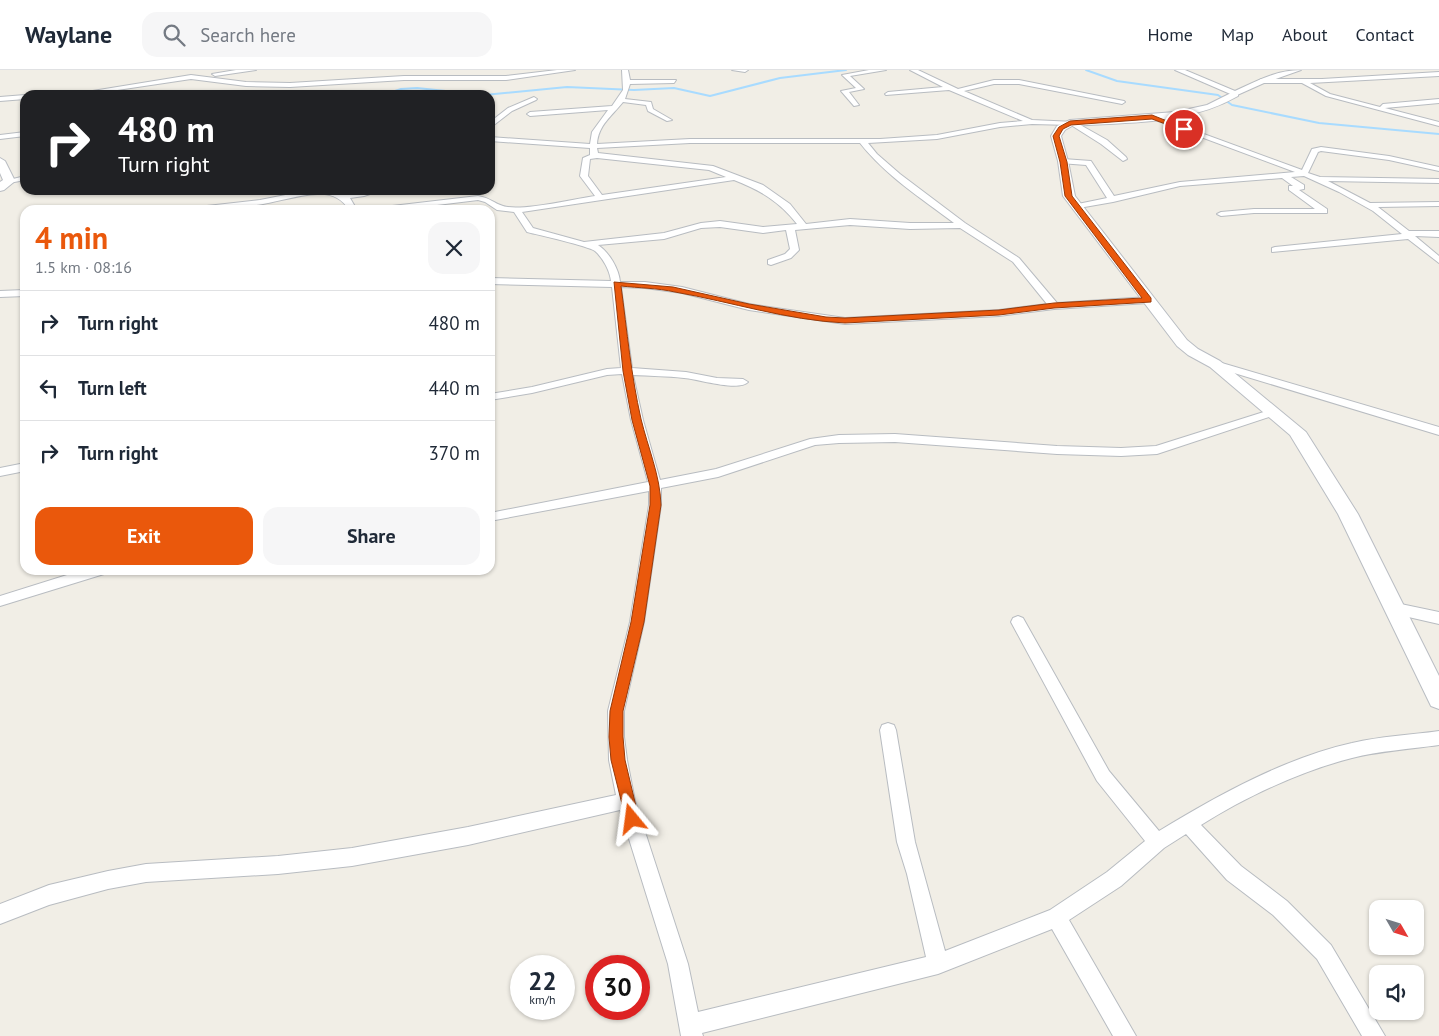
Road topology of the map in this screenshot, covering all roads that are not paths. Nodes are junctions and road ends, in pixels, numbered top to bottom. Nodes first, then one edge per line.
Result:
1 (246, 70) edge
2 (252, 70) edge
3 (468, 70) edge
4 (572, 70) edge
5 (625, 70) edge
6 (735, 70) edge
7 (745, 70) edge
8 (883, 70) edge
9 (913, 70) edge
10 (1179, 70) edge
11 (1297, 70) edge
12 (1439, 74) edge
13 (202, 76) junction
14 (467, 78) junction
15 (674, 81) dead end
16 (1261, 81) junction
17 (1303, 81) junction
18 (626, 87) junction
19 (950, 88) junction
20 (103, 90) edge
21 (957, 91) junction
22 (888, 94) dead end
23 (1233, 96) junction
24 (20, 97) edge
25 (0, 99) edge
26 (534, 99) dead end
27 (621, 100) junction
28 (1439, 101) edge
29 (1122, 102) dead end
30 (856, 105) dead end
31 (1375, 107) junction
32 (614, 108) junction
33 (530, 114) dead end
34 (1152, 117) junction
35 (495, 120) edge
36 (669, 120) dead end
37 (1032, 122) junction
38 (1071, 123) junction
39 (1439, 124) edge
40 (20, 135) edge
41 (0, 137) edge
42 (495, 139) edge
43 (863, 142) junction
44 (594, 146) junction
45 (595, 156) junction
46 (1124, 159) dead end
47 (0, 161) edge
48 (1064, 162) junction
49 (1439, 169) edge
50 (1304, 174) junction
51 (1281, 175) junction
52 (732, 178) junction
53 (1316, 179) junction
54 (20, 180) edge
55 (1439, 181) edge
56 (4, 185) edge
57 (297, 195) edge
58 (336, 195) edge
59 (352, 195) edge
60 (341, 196) junction
61 (600, 198) junction
62 (1113, 200) junction
63 (1439, 204) edge
64 (233, 205) edge
65 (350, 205) edge
66 (418, 205) edge
67 (1368, 205) junction
68 (1076, 207) junction
69 (517, 210) junction
70 (1221, 214) dead end
71 (962, 225) junction
72 (804, 227) junction
73 (790, 228) junction
74 (1439, 234) edge
75 (1407, 235) junction
76 (585, 244) junction
77 (1275, 250) dead end
78 (1439, 260) edge
79 (771, 262) dead end
80 (495, 281) edge
81 (617, 284) junction
82 (20, 293) edge
83 (0, 294) edge
84 (1148, 300) junction
85 (1054, 306) junction
86 (1216, 364) junction
87 (627, 371) junction
88 (744, 382) dead end
89 (495, 396) edge
90 (1274, 412) junction
91 (1399, 419) junction
92 (1439, 420) edge
93 (1439, 431) edge
94 (20, 468) edge
95 (0, 472) edge
96 (655, 486) junction
97 (495, 516) edge
98 (82, 575) edge
99 (0, 601) edge
100 (1396, 609) junction
101 (1439, 618) edge
102 (1018, 622) dead end
103 (1439, 699) edge
104 (888, 730) dead end
105 (1439, 738) edge
106 (626, 800) junction
107 (1188, 824) junction
108 (1157, 842) junction
109 (0, 914) edge
110 (1056, 917) junction
111 (938, 964) junction
112 (691, 1030) edge
113 (1125, 1036) edge
114 (1374, 1036) edge

1 - 2 street
1 - 13 street
3 - 14 street
4 - 14 street
5 - 18 street
6 - 7 street
8 - 30 street
9 - 19 street
10 - 23 street
11 - 16 street
12 - 17 street
13 - 14 street
13 - 20 street
15 - 18 street
16 - 17 street
16 - 23 street
17 - 31 street
18 - 27 street
19 - 21 street
19 - 22 street
21 - 29 street
21 - 37 street
23 - 34 main road
24 - 25 street
26 - 35 street
27 - 32 street
27 - 36 street
28 - 31 street
31 - 39 street
32 - 33 street
32 - 44 street
34 - 38 main road
34 - 50 street
37 - 38 street
37 - 43 street
38 - 46 street
38 - 48 main road
40 - 41 street
42 - 44 street
43 - 44 street
43 - 71 street
44 - 45 street
45 - 52 street
45 - 61 street
47 - 56 main road
48 - 62 street
48 - 68 main road
49 - 50 street
50 - 51 street
50 - 53 street
51 - 62 street
51 - 70 street
52 - 61 street
52 - 72 street
53 - 55 street
53 - 67 street
54 - 56 street
57 - 64 street
58 - 60 street
59 - 60 street
60 - 65 street
61 - 69 street
62 - 68 street
63 - 67 street
66 - 69 street
67 - 75 street
68 - 84 main road
69 - 76 street
71 - 72 street
71 - 85 street
72 - 73 street
73 - 76 street
73 - 79 street
74 - 75 street
75 - 77 street
75 - 78 street
76 - 81 street
80 - 81 street
81 - 85 street
81 - 87 street
82 - 83 street
84 - 85 street
84 - 86 main road
86 - 90 main road
86 - 91 street
87 - 88 street
87 - 89 street
87 - 96 street
90 - 96 street
90 - 100 main road
91 - 92 street
91 - 93 street
94 - 95 street
96 - 97 street
96 - 106 street
98 - 99 street
100 - 101 street
100 - 103 main road
102 - 108 street
104 - 111 street
105 - 107 street
106 - 109 street
106 - 112 street
107 - 108 street
107 - 114 street
108 - 110 street
110 - 111 street
110 - 113 street
111 - 112 street

